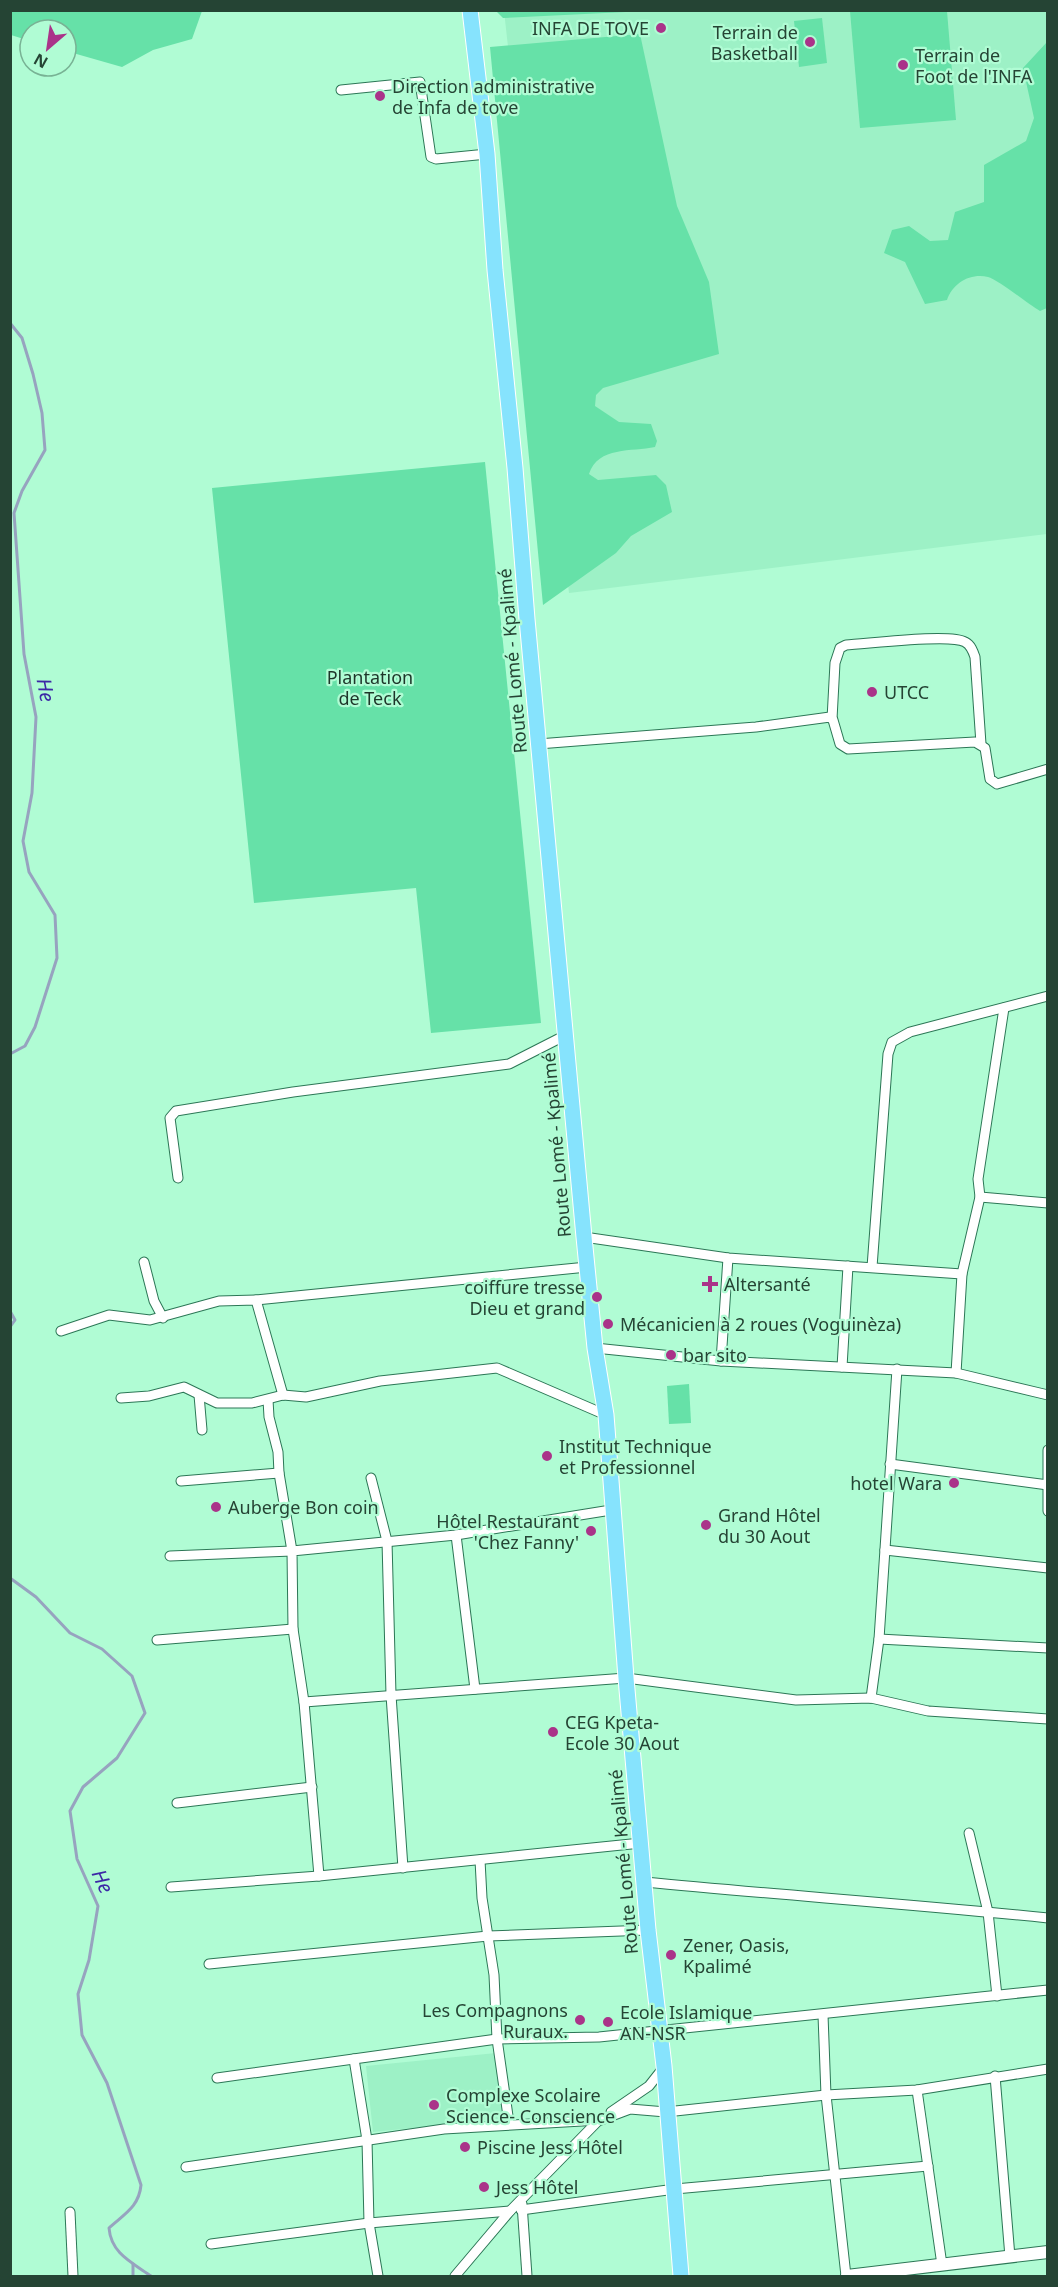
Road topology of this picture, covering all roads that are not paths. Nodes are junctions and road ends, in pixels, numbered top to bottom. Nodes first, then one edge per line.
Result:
1 (470, 10) edge
2 (341, 90) dead end
3 (488, 154) junction
4 (832, 719) junction
5 (538, 744) junction
6 (981, 744) junction
7 (1047, 769) edge
8 (1047, 996) edge
9 (1004, 1008) junction
10 (566, 1035) junction
11 (178, 1178) dead end
12 (980, 1197) junction
13 (1047, 1203) edge
14 (584, 1237) junction
15 (728, 1258) junction
16 (144, 1262) dead end
17 (848, 1266) junction
18 (587, 1267) junction
19 (872, 1267) junction
20 (962, 1274) junction
21 (256, 1300) junction
22 (163, 1318) junction
23 (61, 1331) dead end
24 (596, 1348) junction
25 (721, 1361) junction
26 (842, 1367) junction
27 (897, 1369) junction
28 (956, 1373) junction
29 (199, 1395) junction
30 (283, 1395) junction
31 (1047, 1395) edge
32 (121, 1398) dead end
33 (268, 1400) junction
34 (606, 1415) junction
35 (202, 1430) dead end
36 (1047, 1450) edge
37 (890, 1464) junction
38 (279, 1473) junction
39 (371, 1478) dead end
40 (181, 1482) dead end
41 (1046, 1485) edge
42 (611, 1510) junction
43 (1047, 1511) edge
44 (456, 1535) junction
45 (387, 1541) junction
46 (885, 1550) junction
47 (292, 1551) junction
48 (170, 1556) dead end
49 (1047, 1568) edge
50 (293, 1629) junction
51 (879, 1639) junction
52 (157, 1640) dead end
53 (1047, 1648) edge
54 (626, 1678) junction
55 (475, 1689) junction
56 (391, 1695) junction
57 (871, 1698) junction
58 (304, 1702) junction
59 (1047, 1719) edge
60 (312, 1786) junction
61 (177, 1803) dead end
62 (969, 1833) dead end
63 (641, 1843) junction
64 (480, 1860) junction
65 (403, 1868) junction
66 (319, 1876) junction
67 (644, 1882) junction
68 (171, 1887) dead end
69 (988, 1911) junction
70 (1047, 1918) edge
71 (648, 1930) junction
72 (488, 1936) junction
73 (209, 1964) dead end
74 (1047, 1990) edge
75 (996, 1996) junction
76 (823, 2015) junction
77 (660, 2031) junction
78 (497, 2039) junction
79 (354, 2059) junction
80 (664, 2066) junction
81 (1047, 2069) edge
82 (995, 2076) junction
83 (217, 2078) dead end
84 (917, 2090) junction
85 (826, 2095) junction
86 (666, 2112) junction
87 (598, 2121) junction
88 (509, 2123) junction
89 (367, 2140) junction
90 (928, 2166) junction
91 (186, 2167) dead end
92 (837, 2175) junction
93 (675, 2189) junction
94 (522, 2206) junction
95 (510, 2211) junction
96 (70, 2212) dead end
97 (369, 2223) junction
98 (211, 2244) dead end
99 (1047, 2252) edge
100 (1010, 2257) junction
101 (942, 2265) junction
102 (73, 2277) edge
103 (378, 2277) edge
104 (454, 2277) edge
105 (527, 2277) edge
106 (681, 2277) edge
107 (847, 2277) edge

1 - 3 main road, Route Lomé - Kpalimé
2 - 3 street
3 - 5 main road, Route Lomé - Kpalimé
4 - 5 street
4 - 6 street
4 - 6 street
5 - 10 main road, Route Lomé - Kpalimé
6 - 7 street
8 - 9 street
9 - 12 street
9 - 19 street
10 - 11 street
10 - 14 main road, Route Lomé - Kpalimé
12 - 13 street
12 - 20 street
14 - 15 street
14 - 18 main road, Route Lomé - Kpalimé
15 - 17 street
15 - 25 street
16 - 22 street
17 - 19 street
17 - 26 street
18 - 21 street
18 - 24 main road, Route Lomé - Kpalimé
19 - 20 street
20 - 28 street
21 - 22 street
21 - 30 street
22 - 23 street
24 - 25 street
24 - 34 main road, Route Lomé - Kpalimé
25 - 26 street
26 - 27 street
27 - 28 street
27 - 37 street
28 - 31 street
29 - 32 street
29 - 33 street
29 - 35 street
30 - 33 street
30 - 34 street
33 - 38 street
34 - 42 main road, Route Lomé - Kpalimé
36 - 41 street
37 - 41 street
37 - 46 street
38 - 40 street
38 - 47 street
39 - 45 street
41 - 43 street
42 - 44 street
42 - 54 main road, Route Lomé - Kpalimé
44 - 45 street
44 - 55 street
45 - 47 street
45 - 56 street
46 - 49 street
46 - 51 street
47 - 48 street
47 - 50 street
50 - 52 street
50 - 58 street
51 - 53 street
51 - 57 street
54 - 55 street
54 - 57 street
54 - 63 main road, Route Lomé - Kpalimé
55 - 56 street
56 - 58 street
56 - 65 street
57 - 59 street
58 - 60 street
60 - 61 street
60 - 66 street
62 - 69 street
63 - 64 street
63 - 67 main road, Route Lomé - Kpalimé
64 - 65 street
64 - 72 street
65 - 66 street
66 - 68 street
67 - 69 street
67 - 71 main road, Route Lomé - Kpalimé
69 - 70 street
69 - 75 street
71 - 72 street
71 - 77 main road, Route Lomé - Kpalimé
72 - 73 street
72 - 78 street
74 - 75 street
75 - 76 street
76 - 77 street
76 - 85 street
77 - 78 street
77 - 80 main road, Route Lomé - Kpalimé
78 - 79 street
78 - 88 street
79 - 83 street
79 - 89 street
80 - 86 main road, Route Lomé - Kpalimé
80 - 87 street
81 - 82 street
82 - 84 street
82 - 100 street
84 - 85 street
84 - 90 street
85 - 86 street
85 - 92 street
86 - 87 street
86 - 93 main road, Route Lomé - Kpalimé
87 - 88 street
87 - 94 street
88 - 89 street
89 - 91 street
89 - 97 street
90 - 92 street
90 - 101 street
92 - 93 street
92 - 107 street
93 - 94 street
93 - 106 main road, Route Lomé - Kpalimé
94 - 95 street
94 - 105 street
95 - 97 street
95 - 104 street
96 - 102 street
97 - 98 street
97 - 103 street
99 - 100 street
100 - 101 street
101 - 107 street

